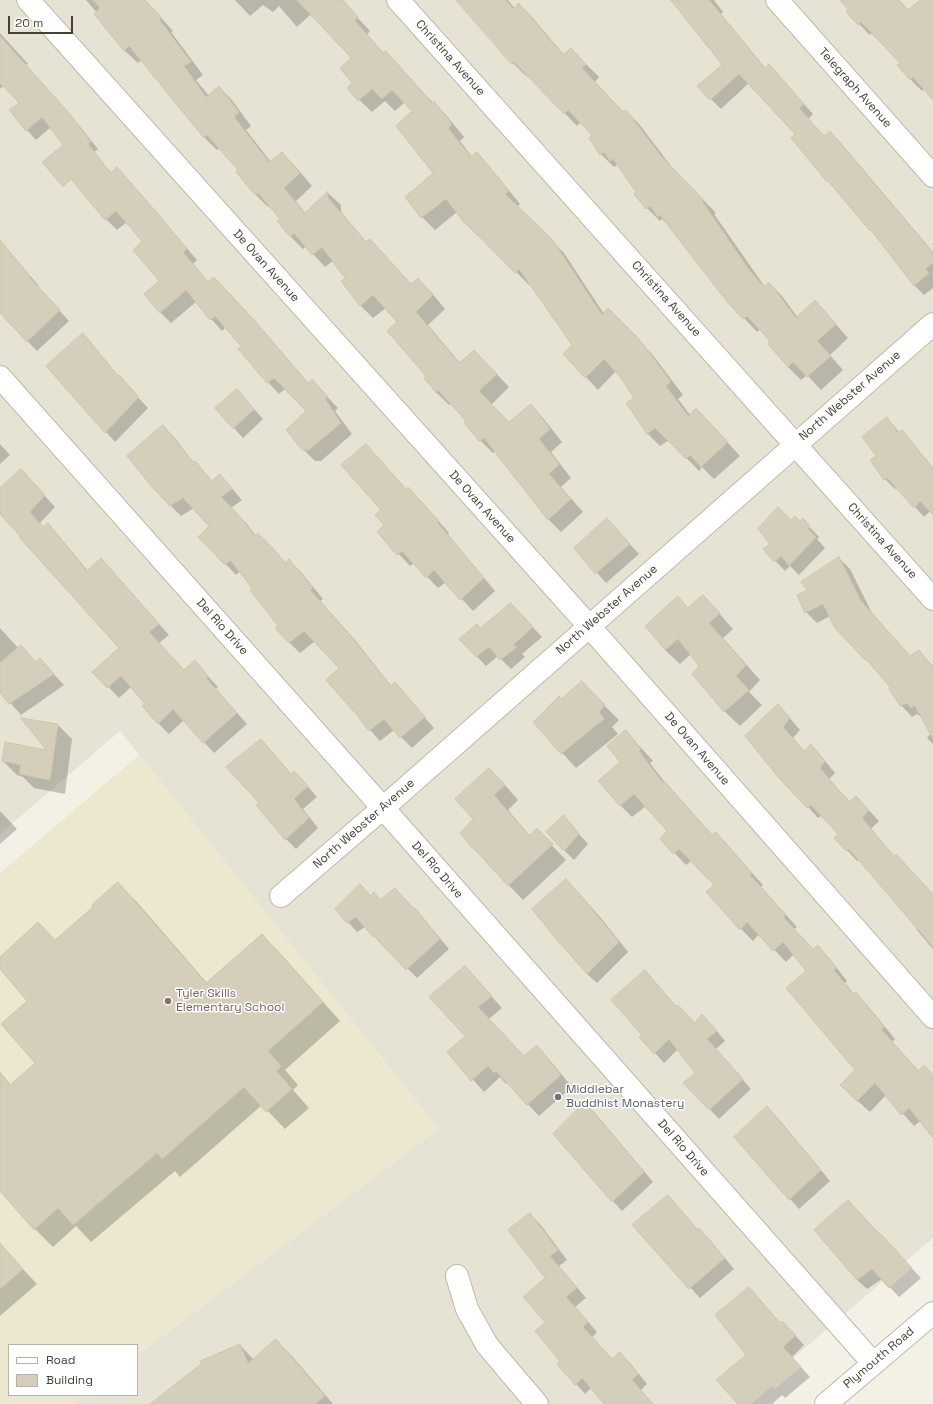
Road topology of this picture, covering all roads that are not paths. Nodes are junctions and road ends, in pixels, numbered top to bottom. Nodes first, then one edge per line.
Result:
1 (28, 0) edge
2 (398, 0) edge
3 (777, 0) edge
4 (933, 176) edge
5 (933, 324) edge
6 (0, 377) edge
7 (796, 444) junction
8 (933, 599) edge
9 (589, 626) junction
10 (383, 808) junction
11 (281, 896) dead end
12 (933, 1017) edge
13 (457, 1276) dead end
14 (933, 1313) edge
15 (873, 1363) junction
16 (537, 1404) edge
17 (826, 1404) edge

1 - 9 street, De Ovan Avenue
2 - 7 street, Christina Avenue
3 - 4 street, Telegraph Avenue
5 - 7 street, North Webster Avenue
6 - 10 street, Del Rio Drive
7 - 8 street, Christina Avenue
7 - 9 street, North Webster Avenue
9 - 10 street, North Webster Avenue
9 - 12 street, De Ovan Avenue
10 - 11 street, North Webster Avenue
10 - 15 street, Del Rio Drive
13 - 16 street
14 - 15 street, Plymouth Road
15 - 17 street, Plymouth Road

